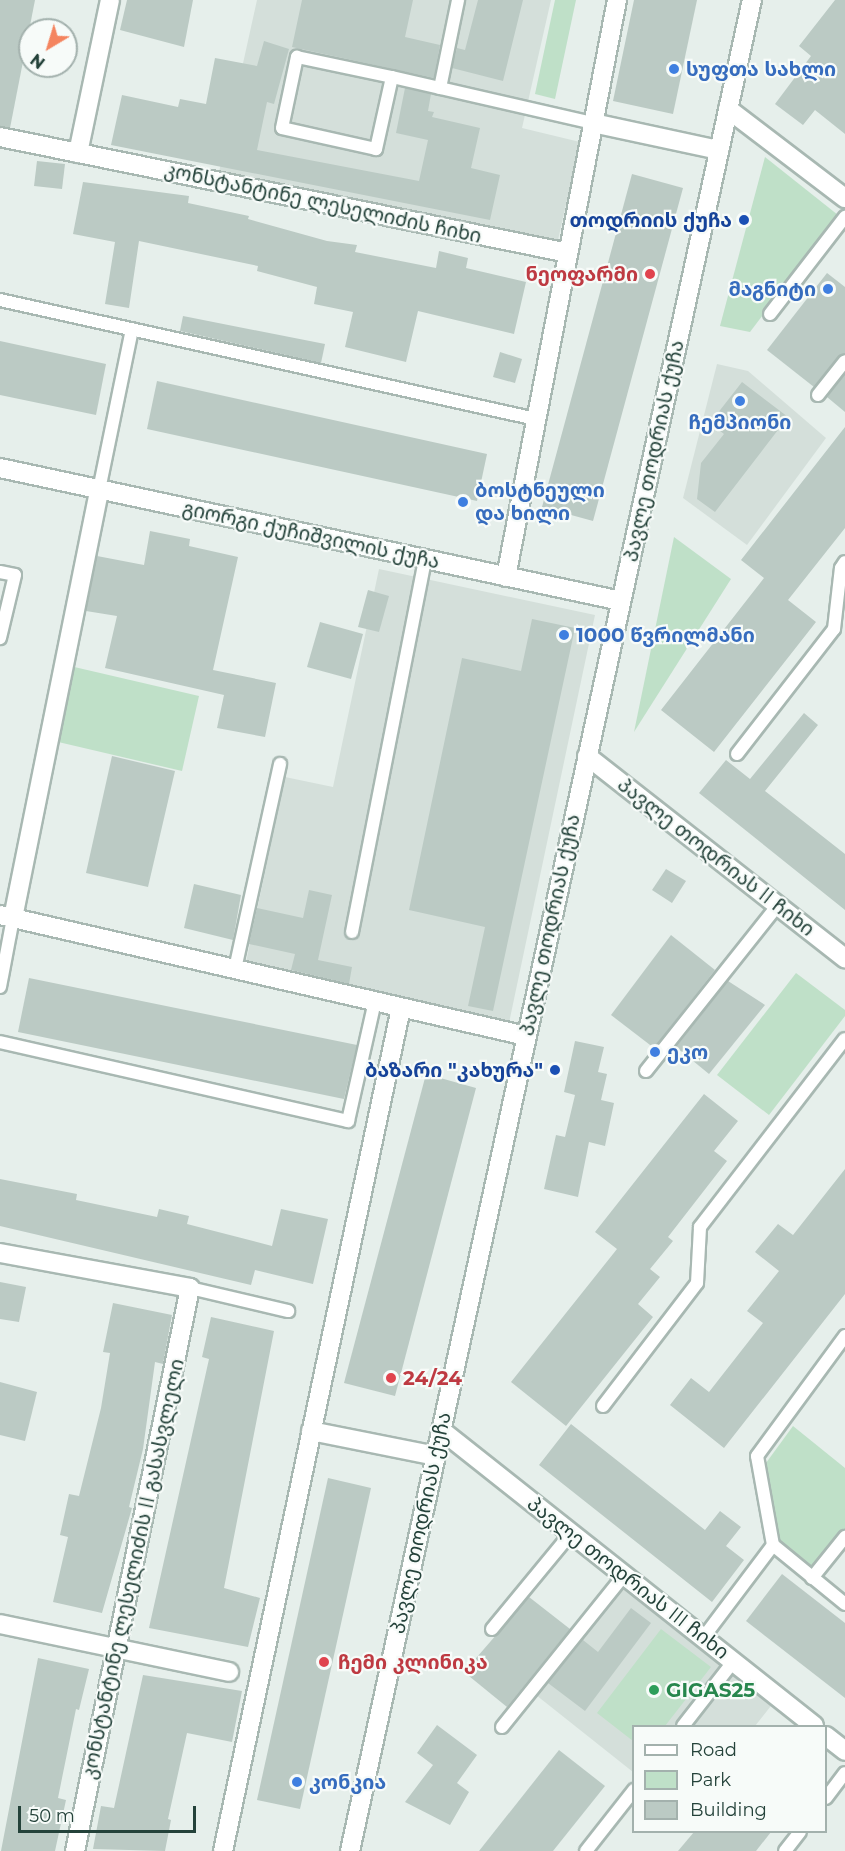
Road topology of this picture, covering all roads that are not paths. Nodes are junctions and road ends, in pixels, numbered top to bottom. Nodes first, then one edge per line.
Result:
1 (110, 0) edge
2 (459, 0) edge
3 (616, 0) edge
4 (752, 0) edge
5 (392, 77) junction
6 (440, 88) junction
7 (728, 109) junction
8 (593, 123) junction
9 (0, 137) edge
10 (719, 150) junction
11 (78, 153) junction
12 (845, 198) edge
13 (845, 217) edge
14 (568, 253) junction
15 (0, 300) edge
16 (770, 314) dead end
17 (132, 329) junction
18 (845, 361) edge
19 (818, 394) dead end
20 (536, 419) junction
21 (0, 468) edge
22 (99, 490) junction
23 (425, 559) junction
24 (845, 562) edge
25 (0, 572) edge
26 (506, 577) junction
27 (621, 601) junction
28 (0, 638) edge
29 (737, 754) dead end
30 (587, 756) junction
31 (280, 764) dead end
32 (778, 905) junction
33 (7, 916) edge
34 (352, 932) dead end
35 (845, 958) edge
36 (235, 969) junction
37 (0, 987) edge
38 (375, 1001) junction
39 (401, 1008) junction
40 (526, 1036) junction
41 (845, 1039) edge
42 (0, 1042) edge
43 (646, 1071) dead end
44 (0, 1253) edge
45 (190, 1288) junction
46 (288, 1311) dead end
47 (845, 1336) edge
48 (603, 1406) dead end
49 (441, 1430) junction
50 (311, 1431) junction
51 (436, 1456) junction
52 (571, 1533) junction
53 (845, 1537) edge
54 (773, 1545) junction
55 (624, 1575) junction
56 (812, 1578) junction
57 (845, 1604) edge
58 (0, 1624) edge
59 (492, 1629) dead end
60 (703, 1638) junction
61 (119, 1649) junction
62 (734, 1662) junction
63 (229, 1672) dead end
64 (684, 1725) edge
65 (813, 1725) edge
66 (502, 1727) dead end
67 (827, 1738) edge
68 (845, 1751) edge
69 (845, 1773) edge
70 (632, 1791) edge
71 (827, 1796) edge
72 (799, 1833) edge
73 (75, 1851) edge
74 (223, 1851) edge
75 (350, 1851) edge
76 (586, 1851) edge
77 (785, 1851) edge

1 - 11 street
2 - 6 lane
3 - 8 street
4 - 7 street, პავლე თოდრიას ქუჩა
5 - 5 lane
5 - 6 lane
6 - 8 lane
7 - 10 street, პავლე თოდრიას ქუჩა
7 - 12 street
8 - 10 street
8 - 14 street
9 - 11 street, კონსტანტინე ლესელიძის ჩიხი
10 - 27 street, პავლე თოდრიას ქუჩა
11 - 14 street, კონსტანტინე ლესელიძის ჩიხი
13 - 16 lane
14 - 20 street
15 - 17 lane
17 - 20 lane
17 - 22 lane
18 - 19 lane
20 - 26 street
21 - 22 street, გიორგი ქუჩიშვილის ქუჩა
22 - 23 street, გიორგი ქუჩიშვილის ქუჩა
22 - 33 street
23 - 26 street, გიორგი ქუჩიშვილის ქუჩა
23 - 34 lane
24 - 29 lane
25 - 28 lane
26 - 27 street, გიორგი ქუჩიშვილის ქუჩა
27 - 30 street, პავლე თოდრიას ქუჩა
30 - 32 street, პავლე თოდრიას II ჩიხი
30 - 40 street, პავლე თოდრიას ქუჩა
31 - 36 lane
32 - 35 street, პავლე თოდრიას II ჩიხი
32 - 43 lane
33 - 36 street
33 - 37 lane
36 - 38 street
38 - 39 street
38 - 42 lane
39 - 40 street
39 - 50 street
40 - 49 street, პავლე თოდრიას ქუჩა
41 - 48 lane
44 - 45 street
45 - 46 lane
45 - 61 street, კონსტანტინე ლესელიძის II გასასვლელი
47 - 54 lane
49 - 51 street, პავლე თოდრიას ქუჩა
49 - 52 street, პავლე თოდრიას III ჩიხი
50 - 51 street
50 - 74 street
51 - 75 street, პავლე თოდრიას ქუჩა
52 - 55 street, პავლე თოდრიას III ჩიხი
52 - 59 lane
53 - 56 lane
54 - 56 lane
54 - 60 lane
55 - 60 street, პავლე თოდრიას III ჩიხი
55 - 66 lane
56 - 57 lane
58 - 61 street
60 - 62 street, პავლე თოდრიას III ჩიხი
61 - 63 street
61 - 73 street, კონსტანტინე ლესელიძის II გასასვლელი
62 - 64 lane
62 - 65 street, პავლე თოდრიას III ჩიხი
67 - 68 street
69 - 71 lane
70 - 76 lane
72 - 77 lane

